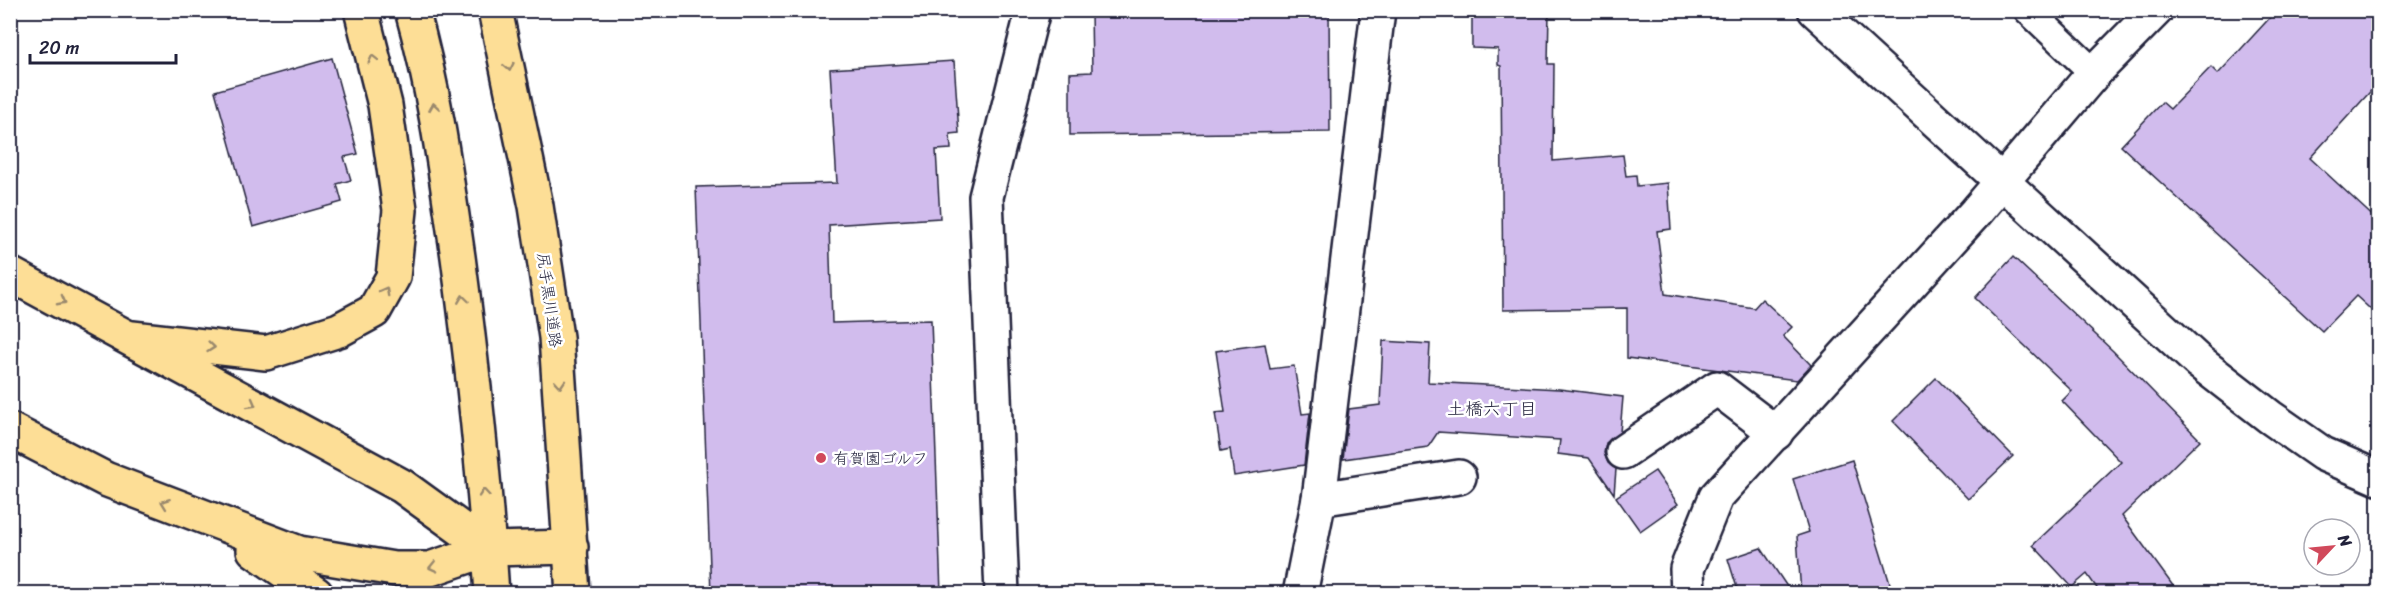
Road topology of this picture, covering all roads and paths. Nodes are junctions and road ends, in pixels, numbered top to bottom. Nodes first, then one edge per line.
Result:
1 (361, 10) edge
2 (412, 10) edge
3 (495, 10) edge
4 (1033, 10) edge
5 (1378, 10) edge
6 (1815, 10) edge
7 (2028, 10) edge
8 (2156, 10) edge
9 (2094, 73) junction
10 (2003, 181) junction
11 (10, 274) edge
12 (132, 338) junction
13 (10, 430) edge
14 (1776, 433) junction
15 (1623, 452) dead end
16 (1459, 477) dead end
17 (2379, 478) edge
18 (1319, 499) junction
19 (204, 518) junction
20 (571, 547) junction
21 (489, 549) junction
22 (316, 594) edge
23 (492, 594) edge
24 (573, 594) edge
25 (1002, 594) edge
26 (1300, 594) edge
27 (1688, 594) edge

12 -> 1 main road
21 -> 2 main road
3 -> 20 main road, 尻手黒川道路
4 - 25 street
5 - 18 street
6 - 10 street
7 - 9 lane
8 - 9 street
9 - 10 street
10 - 14 street
10 - 17 street
11 -> 12 main road
12 -> 21 main road
19 -> 13 main road
14 - 15 street
14 - 27 street
16 - 18 street
18 - 26 street
21 -> 19 main road
19 - 22 main road
20 - 21 main road
20 - 24 main road, 尻手黒川道路
21 - 23 main road

